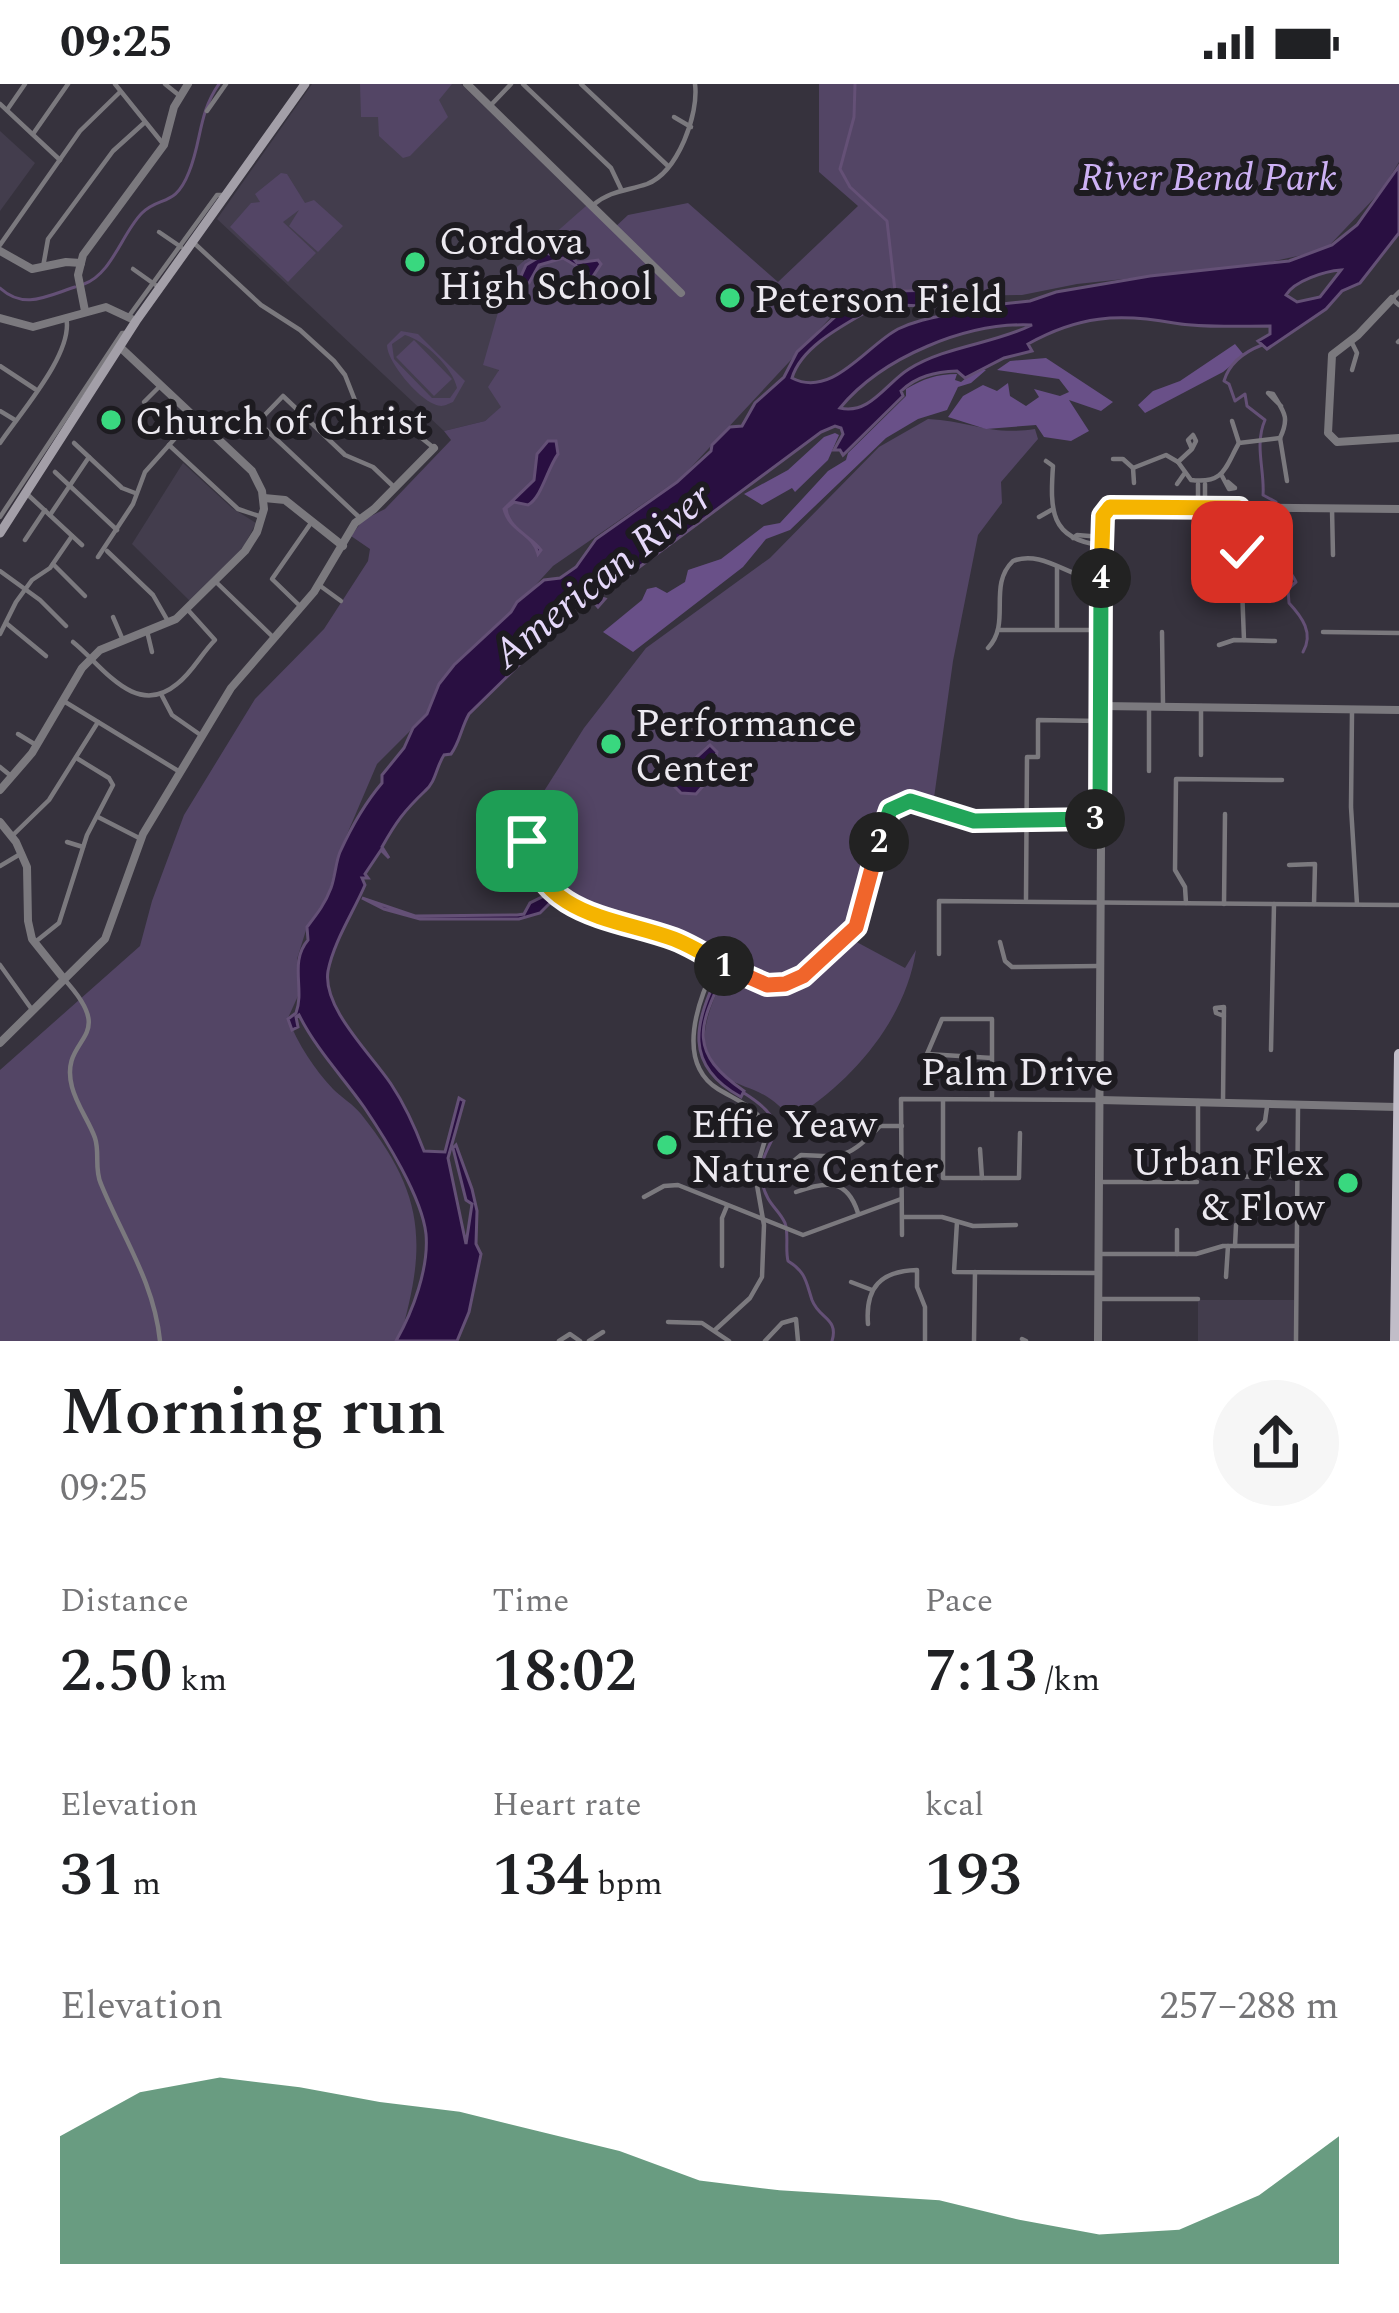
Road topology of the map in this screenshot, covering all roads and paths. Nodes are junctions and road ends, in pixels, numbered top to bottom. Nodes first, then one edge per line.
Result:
1 (25, 84) edge
2 (68, 84) edge
3 (115, 84) edge
4 (165, 84) edge
5 (188, 84) edge
6 (226, 84) edge
7 (305, 84) edge
8 (467, 84) edge
9 (511, 84) edge
10 (523, 84) edge
11 (581, 84) edge
12 (694, 84) edge
13 (120, 92) junction
14 (180, 96) junction
15 (0, 104) edge
16 (490, 106) junction
17 (7, 110) junction
18 (208, 111) dead end
19 (674, 117) dead end
20 (144, 123) junction
21 (691, 127) junction
22 (33, 134) junction
23 (164, 145) junction
24 (60, 160) junction
25 (668, 166) junction
26 (621, 189) junction
27 (226, 196) junction
28 (593, 205) junction
29 (159, 232) dead end
30 (193, 242) junction
31 (0, 248) edge
32 (181, 248) junction
33 (80, 263) junction
34 (44, 269) junction
35 (133, 269) dead end
36 (158, 287) junction
37 (681, 292) dead end
38 (1397, 298) edge
39 (85, 311) junction
40 (139, 316) junction
41 (66, 317) junction
42 (0, 318) edge
43 (129, 334) junction
44 (1351, 341) junction
45 (121, 348) junction
46 (0, 366) edge
47 (1352, 370) dead end
48 (161, 385) junction
49 (35, 389) junction
50 (144, 402) dead end
51 (1281, 406) dead end
52 (0, 410) edge
53 (346, 415) dead end
54 (194, 416) junction
55 (15, 420) junction
56 (1232, 421) dead end
57 (404, 424) dead end
58 (1280, 438) junction
59 (1399, 438) edge
60 (0, 443) edge
61 (74, 443) dead end
62 (1239, 443) junction
63 (168, 444) junction
64 (434, 448) joint
65 (1192, 449) dead end
66 (372, 454) dead end
67 (89, 457) junction
68 (1113, 459) dead end
69 (1046, 461) dead end
70 (1178, 462) junction
71 (368, 464) junction
72 (1133, 468) junction
73 (55, 472) dead end
74 (1184, 474) junction
75 (1222, 476) junction
76 (1202, 481) junction
77 (1287, 481) dead end
78 (1228, 482) dead end
79 (1134, 483) dead end
80 (1177, 484) dead end
81 (70, 486) junction
82 (395, 488) junction
83 (26, 493) junction
84 (135, 493) junction
85 (264, 498) junction
86 (1053, 508) junction
87 (1201, 508) junction
88 (1239, 508) junction
89 (1332, 509) junction
90 (1399, 509) edge
91 (48, 512) junction
92 (0, 517) edge
93 (262, 517) junction
94 (1040, 517) dead end
95 (360, 518) junction
96 (311, 523) junction
97 (117, 530) junction
98 (0, 532) edge
99 (72, 536) junction
100 (26, 540) dead end
101 (1102, 541) junction
102 (82, 545) dead end
103 (343, 546) junction
104 (105, 549) junction
105 (1333, 555) dead end
106 (98, 557) dead end
107 (53, 564) junction
108 (1057, 567) junction
109 (0, 571) edge
110 (1101, 580) junction
111 (216, 582) junction
112 (319, 585) junction
113 (25, 589) junction
114 (85, 596) dead end
115 (341, 601) dead end
116 (302, 608) junction
117 (188, 610) junction
118 (113, 617) dead end
119 (6, 623) junction
120 (169, 623) junction
121 (67, 626) dead end
122 (1000, 630) junction
123 (1057, 630) junction
124 (1101, 630) junction
125 (147, 631) junction
126 (1162, 632) dead end
127 (1323, 632) dead end
128 (1399, 633) edge
129 (0, 634) edge
130 (122, 638) junction
131 (274, 638) junction
132 (1244, 640) junction
133 (1275, 640) dead end
134 (73, 642) dead end
135 (1219, 645) dead end
136 (988, 648) dead end
137 (152, 652) dead end
138 (46, 656) dead end
139 (91, 659) junction
140 (160, 693) junction
141 (62, 700) junction
142 (1101, 706) junction
143 (1149, 706) junction
144 (1163, 706) junction
145 (1201, 706) junction
146 (1352, 707) junction
147 (1399, 710) edge
148 (1100, 721) junction
149 (98, 722) junction
150 (18, 734) dead end
151 (202, 736) junction
152 (36, 745) junction
153 (1201, 755) dead end
154 (78, 759) junction
155 (0, 767) edge
156 (1149, 771) dead end
157 (180, 772) junction
158 (11, 776) junction
159 (1282, 780) dead end
160 (0, 790) edge
161 (534, 802) dead end
162 (1225, 814) dead end
163 (95, 816) junction
164 (1100, 819) junction
165 (0, 822) edge
166 (1026, 822) junction
167 (12, 836) junction
168 (141, 839) junction
169 (67, 842) dead end
170 (83, 847) junction
171 (22, 853) junction
172 (1289, 865) dead end
173 (0, 866) edge
174 (1025, 902) junction
175 (1100, 903) junction
176 (1186, 903) junction
177 (1224, 904) junction
178 (1274, 904) junction
179 (1314, 904) junction
180 (1357, 904) junction
181 (1399, 905) edge
182 (1000, 941) dead end
183 (34, 943) junction
184 (939, 954) dead end
185 (718, 962) junction
186 (0, 965) edge
187 (1099, 966) junction
188 (64, 980) junction
189 (33, 1011) junction
190 (1224, 1016) dead end
191 (0, 1043) edge
192 (1271, 1050) dead end
193 (1399, 1054) edge
194 (992, 1058) junction
195 (944, 1100) junction
196 (992, 1100) junction
197 (1099, 1100) junction
198 (1198, 1101) junction
199 (1223, 1101) junction
200 (1267, 1101) junction
201 (1298, 1102) junction
202 (1398, 1104) edge
203 (902, 1126) junction
204 (1258, 1129) dead end
205 (1019, 1133) dead end
206 (980, 1149) dead end
207 (1198, 1154) dead end
208 (1396, 1167) edge
209 (1298, 1176) junction
210 (1227, 1177) dead end
211 (982, 1178) junction
212 (788, 1180) dead end
213 (1098, 1182) junction
214 (1197, 1183) dead end
215 (1399, 1184) edge
216 (796, 1192) dead end
217 (644, 1197) dead end
218 (902, 1198) junction
219 (727, 1205) junction
220 (857, 1213) junction
221 (901, 1217) junction
222 (763, 1220) junction
223 (957, 1222) junction
224 (1016, 1225) dead end
225 (1236, 1225) dead end
226 (1177, 1230) dead end
227 (902, 1235) dead end
228 (1232, 1246) junction
229 (1297, 1246) junction
230 (1098, 1254) junction
231 (1177, 1254) junction
232 (722, 1265) dead end
233 (974, 1272) junction
234 (1098, 1273) junction
235 (1226, 1277) dead end
236 (851, 1282) dead end
237 (872, 1290) junction
238 (1098, 1298) junction
239 (1198, 1299) dead end
240 (1397, 1310) edge
241 (668, 1322) dead end
242 (868, 1324) dead end
243 (715, 1330) junction
244 (603, 1332) dead end
245 (160, 1341) edge
246 (559, 1341) edge
247 (580, 1341) edge
248 (589, 1341) edge
249 (730, 1341) edge
250 (765, 1341) edge
251 (798, 1341) edge
252 (925, 1341) edge
253 (974, 1341) edge
254 (1098, 1341) edge
255 (1296, 1341) edge
256 (1395, 1341) edge

1 - 17 street
2 - 22 street
3 - 13 street
4 - 14 street
5 - 14 street
6 - 18 street
7 - 27 main road
8 - 16 street
9 - 16 street
10 - 26 street
11 - 25 street
12 - 21 street
13 - 20 street
13 - 24 street
14 - 23 street
15 - 17 street
16 - 28 street
17 - 22 street
19 - 21 street
20 - 23 street
20 - 34 street
21 - 25 street
22 - 24 street
23 - 33 street
24 - 31 street
25 - 26 street
26 - 28 street
27 - 30 main road
27 - 32 street
28 - 37 street
29 - 32 street
30 - 36 main road
30 - 53 street
31 - 34 street
32 - 36 street
33 - 34 street
33 - 39 street
35 - 36 street
36 - 40 main road
36 - 40 street
38 - 44 street
39 - 40 street
39 - 41 street
40 - 43 main road
40 - 45 main road
41 - 42 street
41 - 49 street
43 - 45 main road
43 - 92 street
44 - 47 street
44 - 59 street
45 - 48 street
45 - 83 main road
46 - 49 street
48 - 50 street
48 - 54 street
49 - 55 street
51 - 58 street
52 - 55 street
54 - 63 street
54 - 85 street
55 - 60 street
56 - 62 street
57 - 64 street
58 - 62 street
58 - 77 street
61 - 67 street
62 - 75 street
63 - 84 street
63 - 93 street
64 - 82 street
65 - 70 street
66 - 71 street
67 - 81 street
67 - 84 street
68 - 72 street
69 - 86 street
70 - 72 street
70 - 74 street
71 - 82 street
71 - 95 street
72 - 79 street
73 - 81 street
74 - 76 street
74 - 80 street
75 - 76 street
75 - 78 street
76 - 87 street
81 - 91 street
81 - 97 street
82 - 95 street
83 - 91 street
83 - 98 main road
84 - 97 street
85 - 93 street
85 - 96 street
86 - 94 street
86 - 101 street
87 - 88 street
87 - 101 street
88 - 89 street
88 - 132 street
89 - 90 street
89 - 105 street
91 - 99 street
91 - 100 street
93 - 111 street
95 - 103 street
96 - 103 street
96 - 116 street
97 - 104 street
99 - 102 street
99 - 107 street
101 - 110 street
103 - 112 street
104 - 106 street
104 - 120 street
107 - 113 street
107 - 114 street
108 - 110 street
108 - 122 street
108 - 123 street
109 - 113 street
110 - 124 street
111 - 117 street
111 - 131 street
112 - 115 street
112 - 116 street
113 - 119 street
113 - 121 street
116 - 131 street
117 - 120 street
117 - 140 street
118 - 130 street
119 - 129 street
119 - 138 street
120 - 125 street
122 - 123 street
122 - 136 street
123 - 124 street
124 - 142 street
125 - 130 street
125 - 137 street
126 - 144 street
127 - 128 street
130 - 139 street
131 - 151 street
132 - 133 street
132 - 135 street
134 - 139 street
139 - 140 street
139 - 141 street
140 - 151 street
141 - 149 street
141 - 152 street
142 - 143 street
142 - 148 street
143 - 144 street
143 - 156 street
144 - 145 street
145 - 146 street
145 - 153 street
146 - 147 street
146 - 180 street
148 - 164 street
148 - 166 street
149 - 154 street
149 - 157 street
150 - 152 street
151 - 157 street
152 - 158 street
154 - 163 street
154 - 167 street
155 - 158 street
157 - 168 street
158 - 160 street
159 - 176 street
161 - 185 street
162 - 177 street
163 - 168 street
163 - 170 street
164 - 166 street
164 - 175 street
165 - 167 street
166 - 174 street
166 - 185 street
167 - 171 street
168 - 188 street
169 - 170 street
170 - 183 street
171 - 173 street
171 - 183 street
172 - 179 street
174 - 175 street
174 - 184 street
175 - 176 street
175 - 187 street
176 - 177 street
177 - 178 street
178 - 179 street
178 - 192 street
179 - 180 street
180 - 181 street
182 - 187 street
183 - 188 street
185 - 222 street
186 - 189 street
187 - 197 street
188 - 189 street
188 - 245 street
189 - 191 street
190 - 199 street
193 - 202 main road
194 - 194 street
194 - 196 street
195 - 196 street, Palm Drive
195 - 203 street, Palm Drive
195 - 211 street
196 - 197 street, Palm Drive
197 - 198 street, Palm Drive
197 - 213 street
198 - 199 street, Palm Drive
198 - 207 street
199 - 200 street, Palm Drive
200 - 201 street, Palm Drive
200 - 204 street
201 - 202 street, Palm Drive
201 - 209 street
202 - 208 main road
203 - 212 street
203 - 218 street, Palm Drive
205 - 211 street
206 - 211 street
208 - 215 main road
208 - 240 main road
209 - 210 street
209 - 229 street
213 - 214 street
213 - 230 street
216 - 220 street
217 - 219 street
218 - 220 street
218 - 221 street, Palm Drive
219 - 222 street
219 - 232 street
220 - 222 street
221 - 223 street
221 - 227 street, Palm Drive
222 - 243 street
223 - 224 street
223 - 233 street
225 - 228 street
226 - 231 street
228 - 229 street
228 - 231 street
228 - 235 street
229 - 255 street
230 - 231 street
230 - 234 street
233 - 234 street
233 - 253 street
234 - 238 street
236 - 237 street
237 - 242 street
237 - 252 street
238 - 239 street
238 - 254 street
240 - 256 main road
241 - 243 street
243 - 249 street
244 - 248 street
246 - 247 street
250 - 251 street

